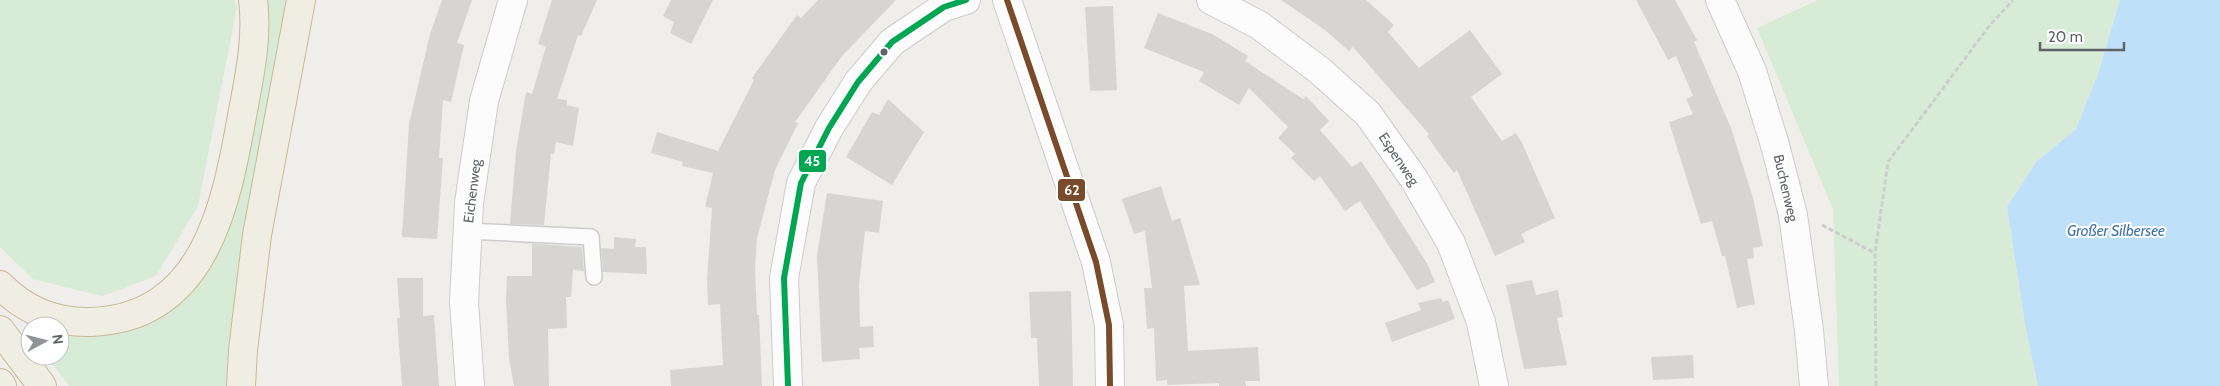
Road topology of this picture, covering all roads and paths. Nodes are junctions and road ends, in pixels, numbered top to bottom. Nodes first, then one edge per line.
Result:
1 (253, 0) edge
2 (301, 0) edge
3 (513, 0) edge
4 (966, 0) edge
5 (1007, 0) edge
6 (1211, 0) edge
7 (1720, 0) edge
8 (2013, 0) edge
9 (1793, 215) junction
10 (467, 231) junction
11 (1874, 252) junction
12 (594, 277) dead end
13 (0, 285) edge
14 (0, 330) edge
15 (0, 383) edge
16 (2, 386) edge
17 (42, 386) edge
18 (241, 386) edge
19 (470, 386) edge
20 (788, 386) edge
21 (1110, 386) edge
22 (1494, 386) edge
23 (1814, 386) edge
24 (1876, 386) edge

1 - 13 highway
2 - 18 highway
3 - 10 street, Eichenweg
4 - 20 street
5 - 21 street
6 - 22 street, Espenweg
7 - 9 street, Buchenweg
8 - 11 path
9 - 11 path
9 - 23 street, Buchenweg
10 - 12 lane
10 - 19 street, Eichenweg
11 - 24 path
14 - 17 highway
15 - 16 highway

